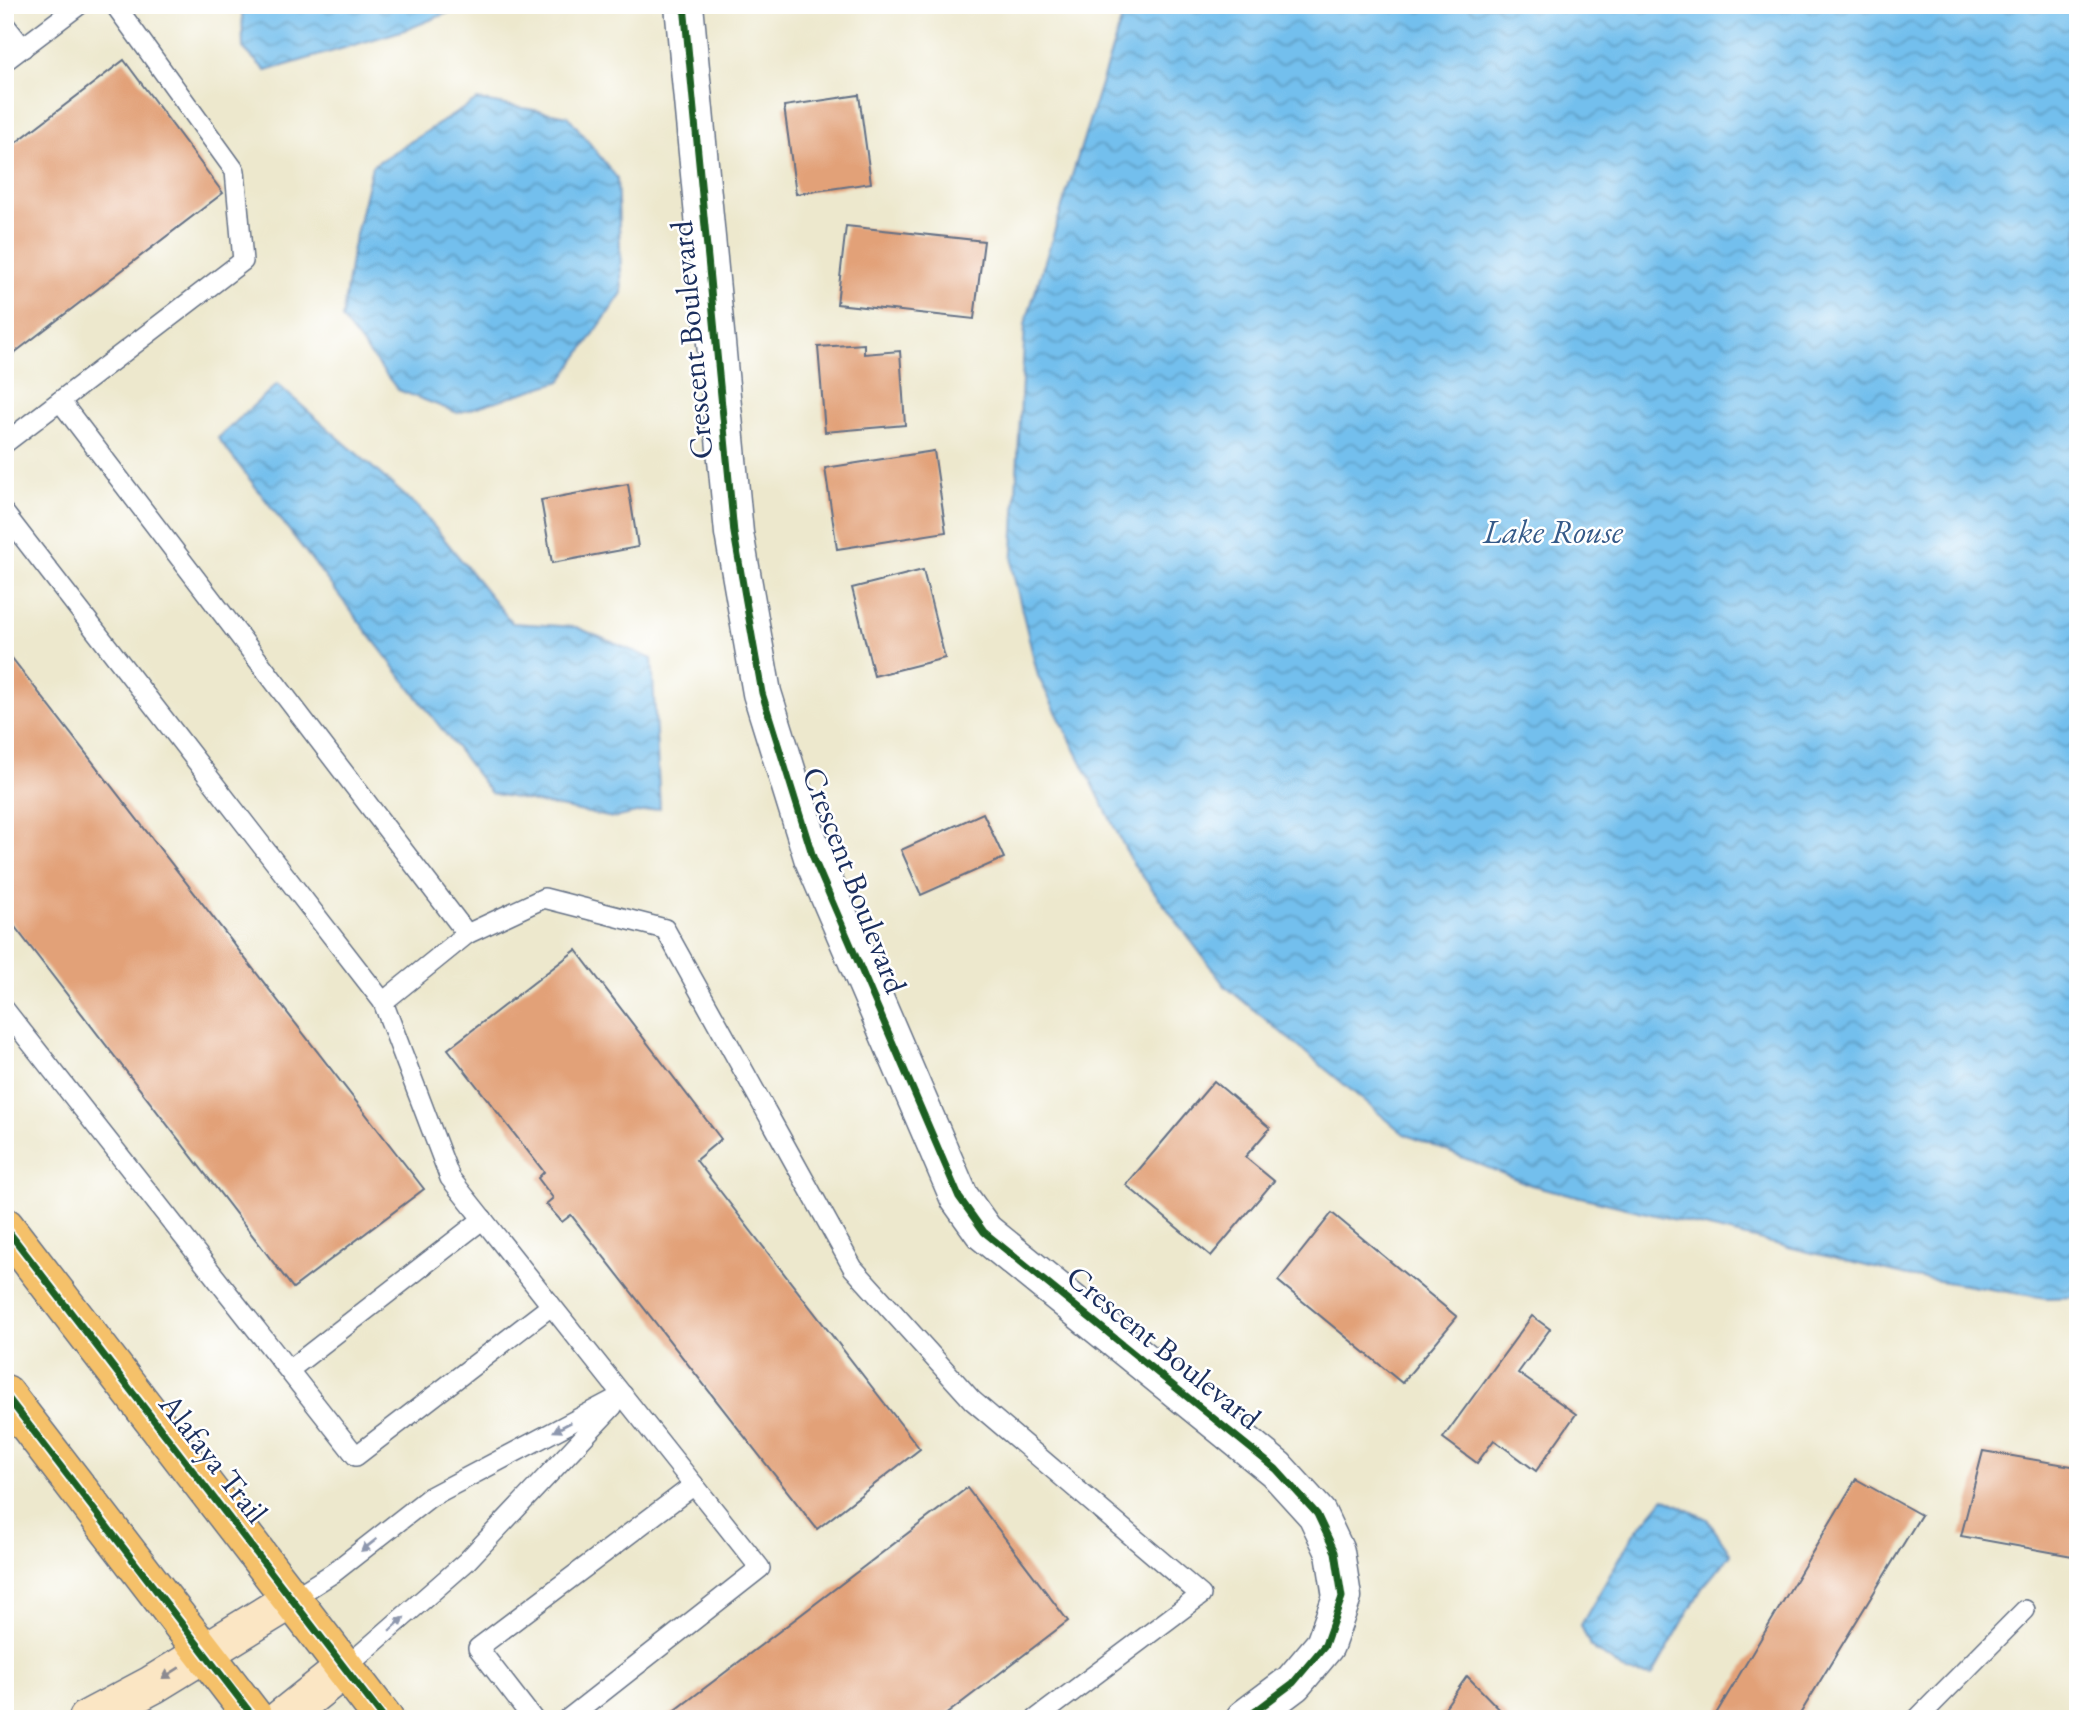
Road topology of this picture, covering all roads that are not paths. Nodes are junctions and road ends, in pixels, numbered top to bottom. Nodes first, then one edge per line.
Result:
1 (79, 5) edge
2 (115, 5) edge
3 (684, 5) edge
4 (5, 25) edge
5 (23, 48) junction
6 (5, 61) edge
7 (60, 401) junction
8 (5, 443) edge
9 (5, 514) edge
10 (467, 934) junction
11 (383, 1002) junction
12 (5, 1010) edge
13 (483, 1220) junction
14 (5, 1227) edge
15 (551, 1306) junction
16 (289, 1370) junction
17 (5, 1394) edge
18 (623, 1395) junction
19 (694, 1485) junction
20 (292, 1599) junction
21 (2025, 1610) dead end
22 (204, 1653) junction
23 (345, 1668) junction
24 (88, 1719) edge
25 (255, 1719) edge
26 (281, 1719) edge
27 (384, 1719) edge
28 (533, 1719) edge
29 (568, 1719) edge
30 (1036, 1719) edge
31 (1245, 1719) edge
32 (1917, 1719) edge

1 - 5 lane
2 - 7 lane
3 - 31 street, Crescent Boulevard
4 - 5 lane
5 - 6 lane
7 - 8 lane
7 - 10 lane
9 - 11 lane
10 - 11 lane
10 - 30 lane
11 - 13 lane
12 - 16 lane
13 - 15 lane
13 - 16 lane
14 - 20 main road, Alafaya Trail
15 - 16 lane
15 - 18 lane
17 - 22 main road
18 - 19 lane
18 -> 20 lane
23 -> 18 lane
19 - 28 lane
19 - 29 lane
20 - 22 main road
20 - 23 main road, Alafaya Trail
21 - 32 lane
22 -> 24 main road
22 - 25 main road
23 - 26 main road
23 - 27 main road, Alafaya Trail

